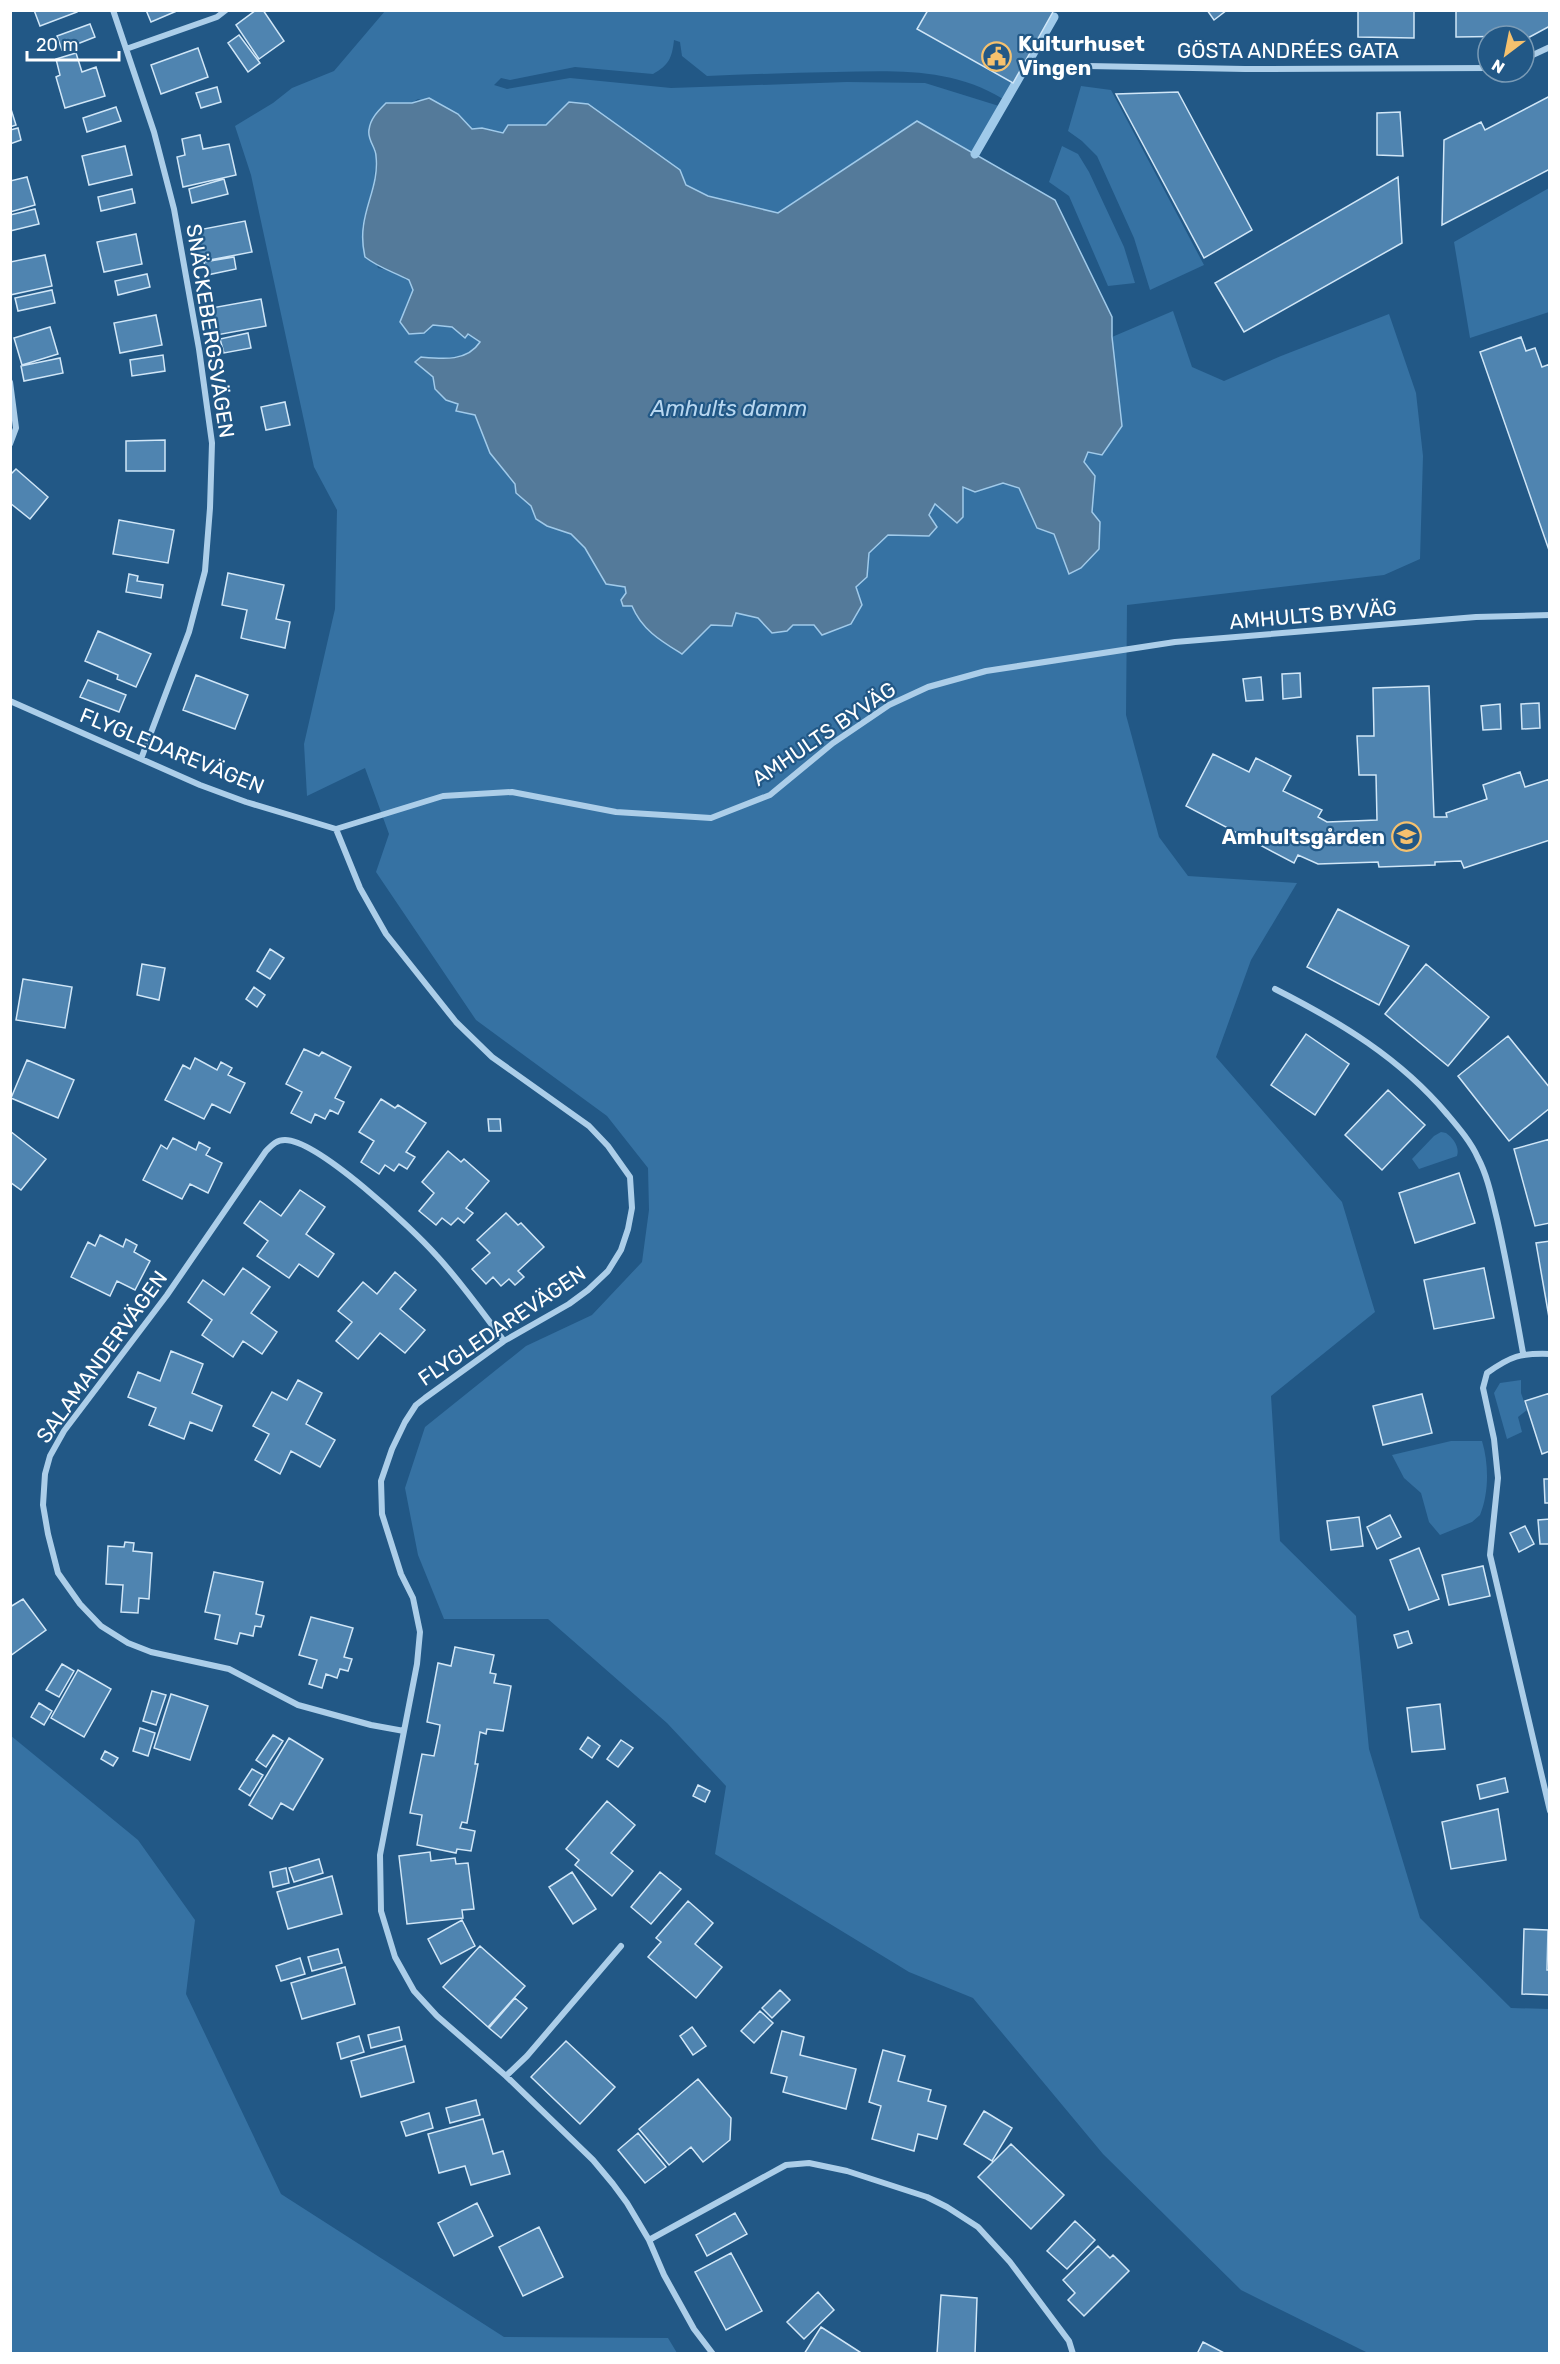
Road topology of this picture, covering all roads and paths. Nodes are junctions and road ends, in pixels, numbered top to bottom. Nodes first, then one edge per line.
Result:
1 (112, 10) edge
2 (226, 10) edge
3 (1550, 47) edge
4 (126, 49) junction
5 (1536, 53) edge
6 (1088, 66) dead end
7 (1476, 68) edge
8 (10, 382) edge
9 (10, 444) edge
10 (1550, 615) edge
11 (10, 701) edge
12 (141, 759) junction
13 (336, 829) junction
14 (1275, 989) dead end
15 (504, 1341) junction
16 (1523, 1353) junction
17 (1550, 1354) edge
18 (404, 1731) junction
19 (1550, 1811) edge
20 (621, 1946) dead end
21 (506, 2076) junction
22 (649, 2240) junction
23 (713, 2354) edge
24 (1073, 2354) edge

1 - 4 street, SNÄCKEBERGSVÄGEN
2 - 4 street
3 - 5 street
4 - 12 street, SNÄCKEBERGSVÄGEN
6 - 7 street, GÖSTA ANDRÉES GATA
8 - 9 street
10 - 13 street, AMHULTS BYVÄG
11 - 12 street, FLYGLEDAREVÄGEN
12 - 13 street, FLYGLEDAREVÄGEN
13 - 15 street, FLYGLEDAREVÄGEN
14 - 16 street
15 - 18 street, FLYGLEDAREVÄGEN
15 - 18 street, SALAMANDERVÄGEN
16 - 17 street
16 - 19 street
18 - 21 street, FLYGLEDAREVÄGEN
20 - 21 street
21 - 22 street, FLYGLEDAREVÄGEN
22 - 23 street, FLYGLEDAREVÄGEN
22 - 24 street

